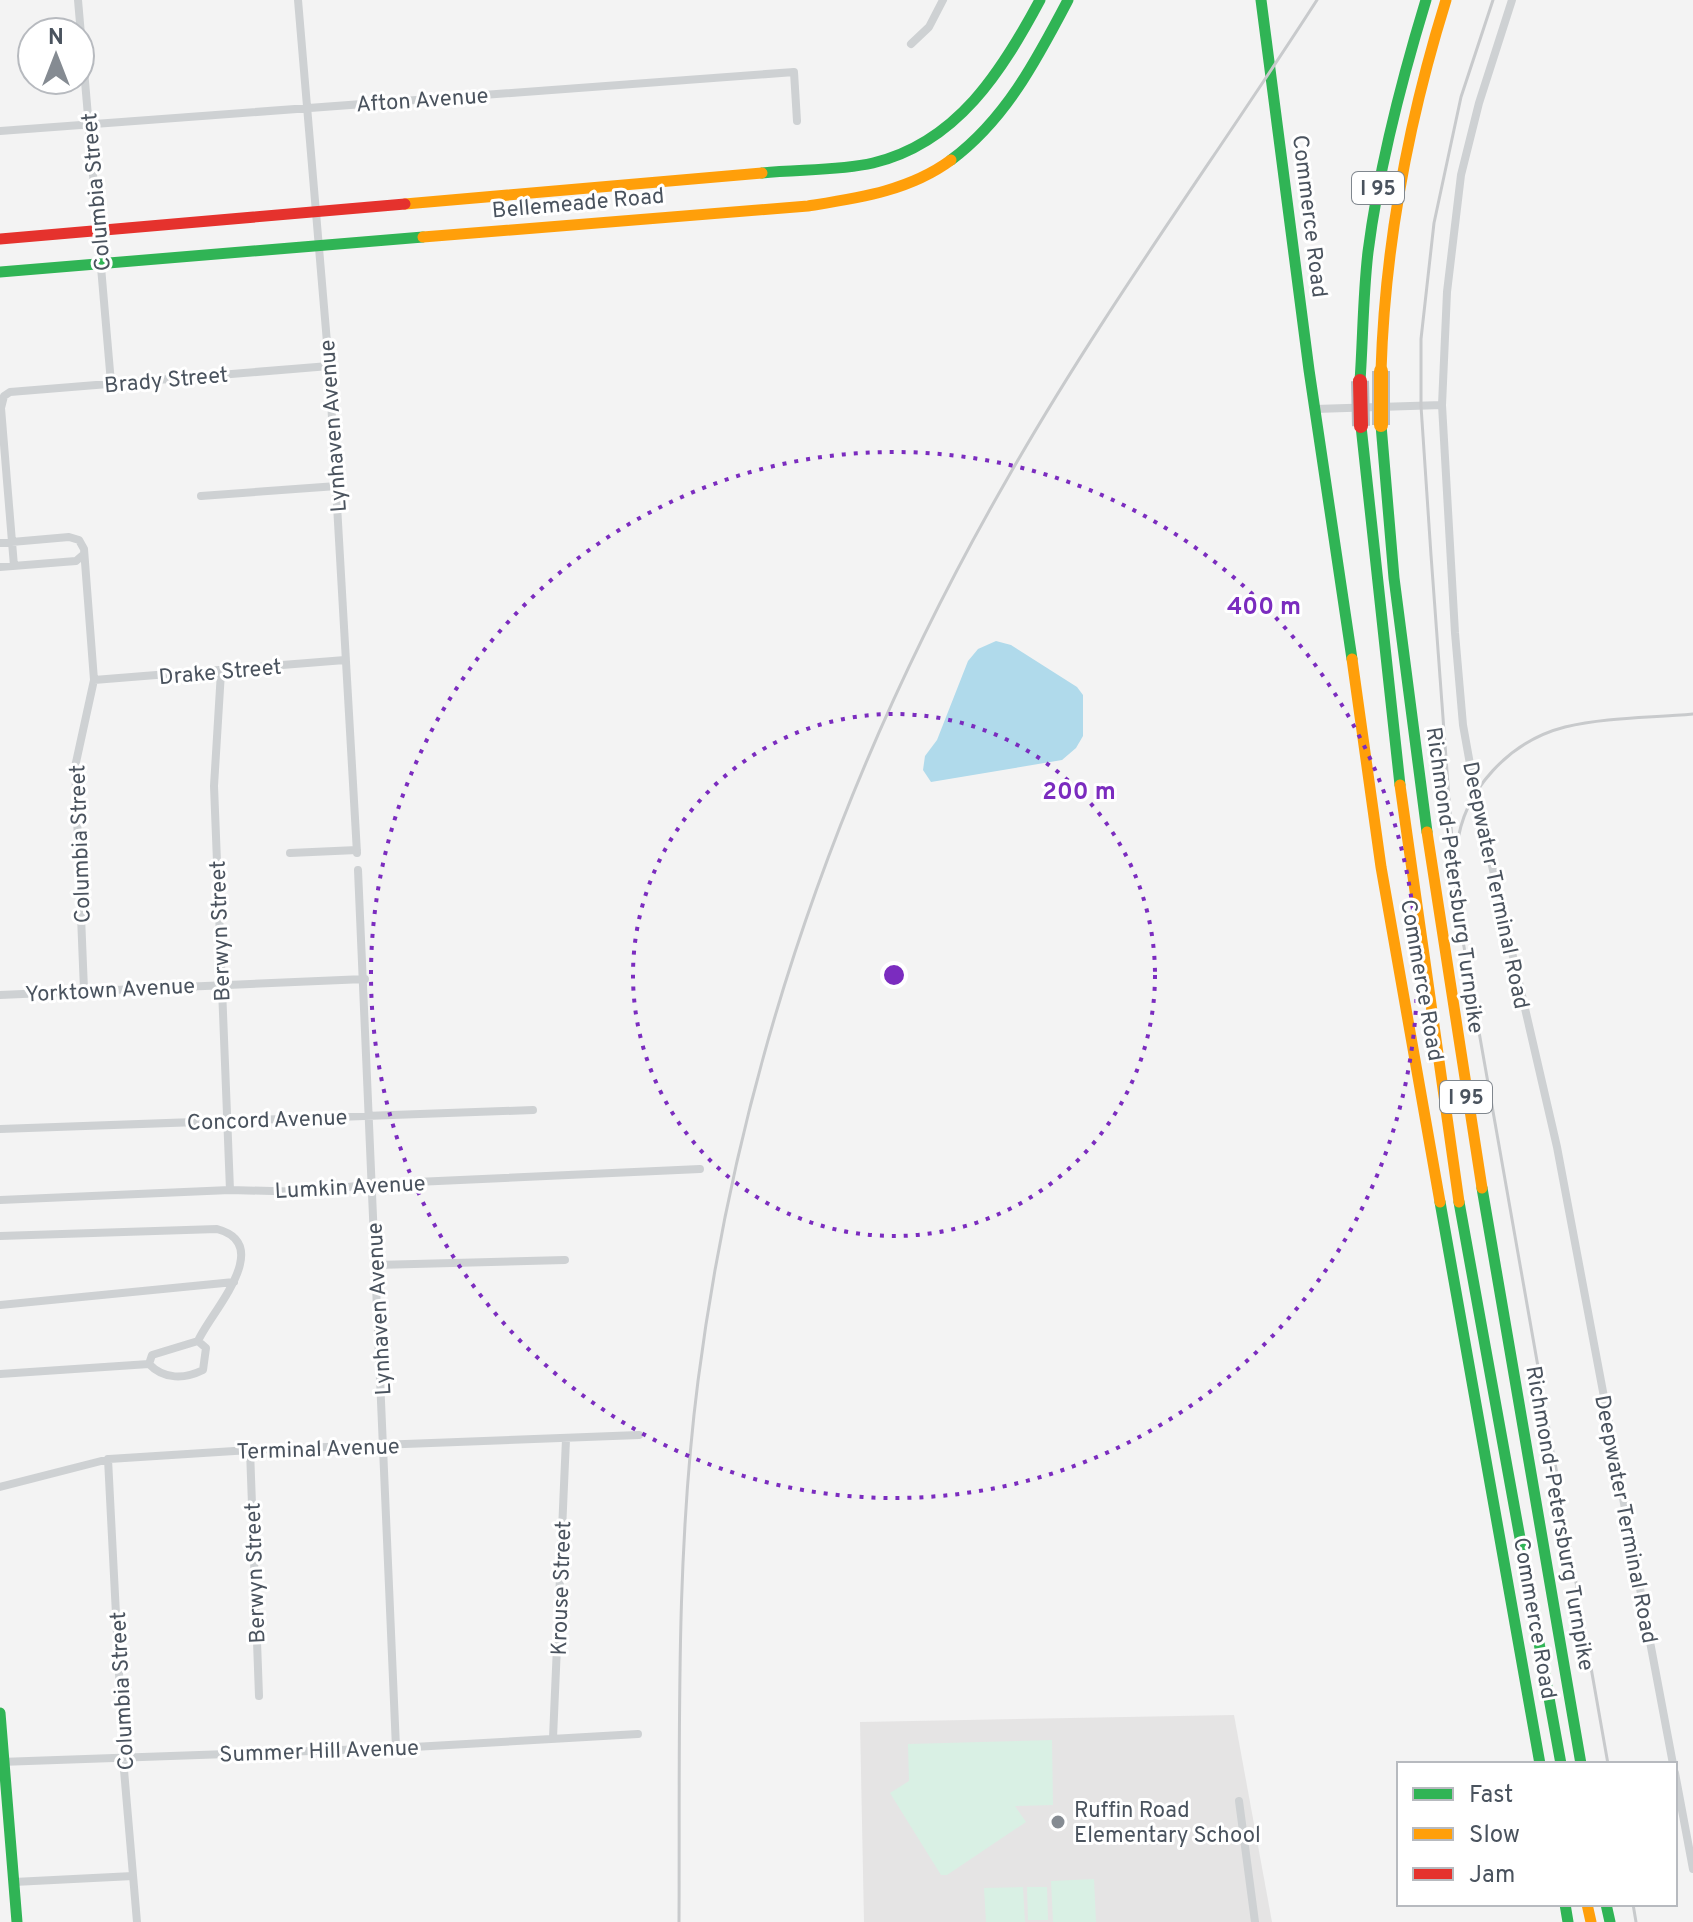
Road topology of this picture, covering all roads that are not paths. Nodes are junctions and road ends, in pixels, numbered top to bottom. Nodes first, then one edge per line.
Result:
1 (78, 0) edge
2 (298, 0) edge
3 (943, 0) edge
4 (1040, 0) edge
5 (1068, 0) edge
6 (1261, 0) edge
7 (1426, 0) edge
8 (1446, 0) edge
9 (1512, 0) edge
10 (911, 44) dead end
11 (306, 107) junction
12 (797, 121) dead end
13 (88, 123) junction
14 (0, 131) edge
15 (316, 213) junction
16 (99, 231) junction
17 (0, 239) edge
18 (319, 246) junction
19 (101, 264) junction
20 (0, 272) edge
21 (329, 366) junction
22 (111, 383) junction
23 (1442, 405) junction
24 (1315, 409) junction
25 (1320, 438) junction
26 (337, 486) junction
27 (201, 496) dead end
28 (12, 542) junction
29 (0, 543) edge
30 (83, 555) junction
31 (14, 566) junction
32 (0, 567) edge
33 (345, 660) junction
34 (221, 672) junction
35 (94, 680) junction
36 (290, 853) dead end
37 (358, 870) dead end
38 (365, 979) junction
39 (221, 984) junction
40 (84, 990) junction
41 (0, 995) edge
42 (533, 1110) dead end
43 (368, 1117) junction
44 (226, 1120) junction
45 (0, 1129) edge
46 (700, 1169) dead end
47 (372, 1184) junction
48 (230, 1190) junction
49 (0, 1200) edge
50 (0, 1236) edge
51 (565, 1260) dead end
52 (376, 1265) junction
53 (234, 1282) junction
54 (0, 1305) edge
55 (198, 1341) junction
56 (149, 1364) junction
57 (0, 1374) edge
58 (639, 1435) dead end
59 (566, 1439) junction
60 (384, 1446) junction
61 (250, 1450) junction
62 (108, 1459) junction
63 (0, 1487) edge
64 (259, 1696) dead end
65 (0, 1713) edge
66 (638, 1734) dead end
67 (553, 1738) junction
68 (396, 1748) junction
69 (124, 1756) junction
70 (2, 1762) edge
71 (1533, 1762) edge
72 (1540, 1762) edge
73 (1561, 1762) edge
74 (1581, 1762) edge
75 (1673, 1762) edge
76 (1677, 1784) edge
77 (1239, 1801) dead end
78 (1693, 1869) edge
79 (133, 1876) junction
80 (14, 1882) junction
81 (17, 1922) edge
82 (137, 1922) edge
83 (1255, 1922) edge

1 - 13 street, Columbia Street
2 - 11 street, Lynhaven Avenue
3 - 10 street
4 - 15 main road, Bellemeade Road
5 - 18 main road, Bellemeade Road
6 - 24 main road, Commerce Road
7 - 73 main road, Richmond-Petersburg Turnpike / I 95, bridge
8 - 74 main road, Richmond-Petersburg Turnpike / I 95, bridge
9 - 23 street, Deepwater Terminal Road
11 - 12 street, Afton Avenue
11 - 13 street, Afton Avenue
11 - 15 street, Lynhaven Avenue
13 - 14 street, Afton Avenue
13 - 16 street, Columbia Street
15 - 16 main road, Bellemeade Road
15 - 18 street, Lynhaven Avenue
16 - 17 main road, Bellemeade Road
16 - 19 street, Columbia Street
18 - 19 main road, Bellemeade Road
18 - 21 street, Lynhaven Avenue
19 - 20 main road, Bellemeade Road
19 - 22 street, Columbia Street
21 - 22 street, Brady Street
21 - 26 street, Lynhaven Avenue
22 - 28 street, Brady Street
23 - 24 street
23 - 75 street, Deepwater Terminal Road
24 - 25 main road, Commerce Road
25 - 71 main road, Commerce Road
25 - 72 main road, Commerce Road
26 - 27 street
26 - 33 street, Lynhaven Avenue
28 - 29 street
28 - 30 street
28 - 31 street
30 - 31 street
30 - 35 street, Columbia Street
31 - 32 street
33 - 34 street, Drake Street
33 - 36 street, Lynhaven Avenue
34 - 35 street, Drake Street
34 - 39 street, Berwyn Street
35 - 40 street, Columbia Street
37 - 38 street, Lynhaven Avenue
38 - 39 street, Yorktown Avenue
38 - 43 street, Lynhaven Avenue
39 - 40 street, Yorktown Avenue
39 - 44 street, Berwyn Street
40 - 41 street, Yorktown Avenue
42 - 43 street, Concord Avenue
43 - 44 street, Concord Avenue
43 - 47 street, Lynhaven Avenue
44 - 45 street, Concord Avenue
44 - 48 street, Berwyn Street
46 - 47 street, Lumkin Avenue
47 - 48 street, Lumkin Avenue
47 - 52 street, Lynhaven Avenue
48 - 49 street, Lumkin Avenue
50 - 53 street
51 - 52 street
52 - 60 street, Lynhaven Avenue
53 - 54 street
53 - 55 street
55 - 56 street
55 - 56 street
56 - 57 street
58 - 59 street, Terminal Avenue
59 - 60 street, Terminal Avenue
59 - 67 street, Krouse Street
60 - 61 street, Terminal Avenue
60 - 68 street, Lynhaven Avenue
61 - 62 street, Terminal Avenue
61 - 64 street, Berwyn Street
62 - 63 street, Terminal Avenue
62 - 69 street, Columbia Street
65 - 70 main road
66 - 67 street, Summer Hill Avenue
67 - 68 street, Summer Hill Avenue
68 - 69 street, Summer Hill Avenue
69 - 70 street, Summer Hill Avenue
69 - 79 street, Columbia Street
70 - 80 main road
76 - 78 street
77 - 83 street
79 - 80 street
79 - 82 street, Columbia Street
80 - 81 main road

